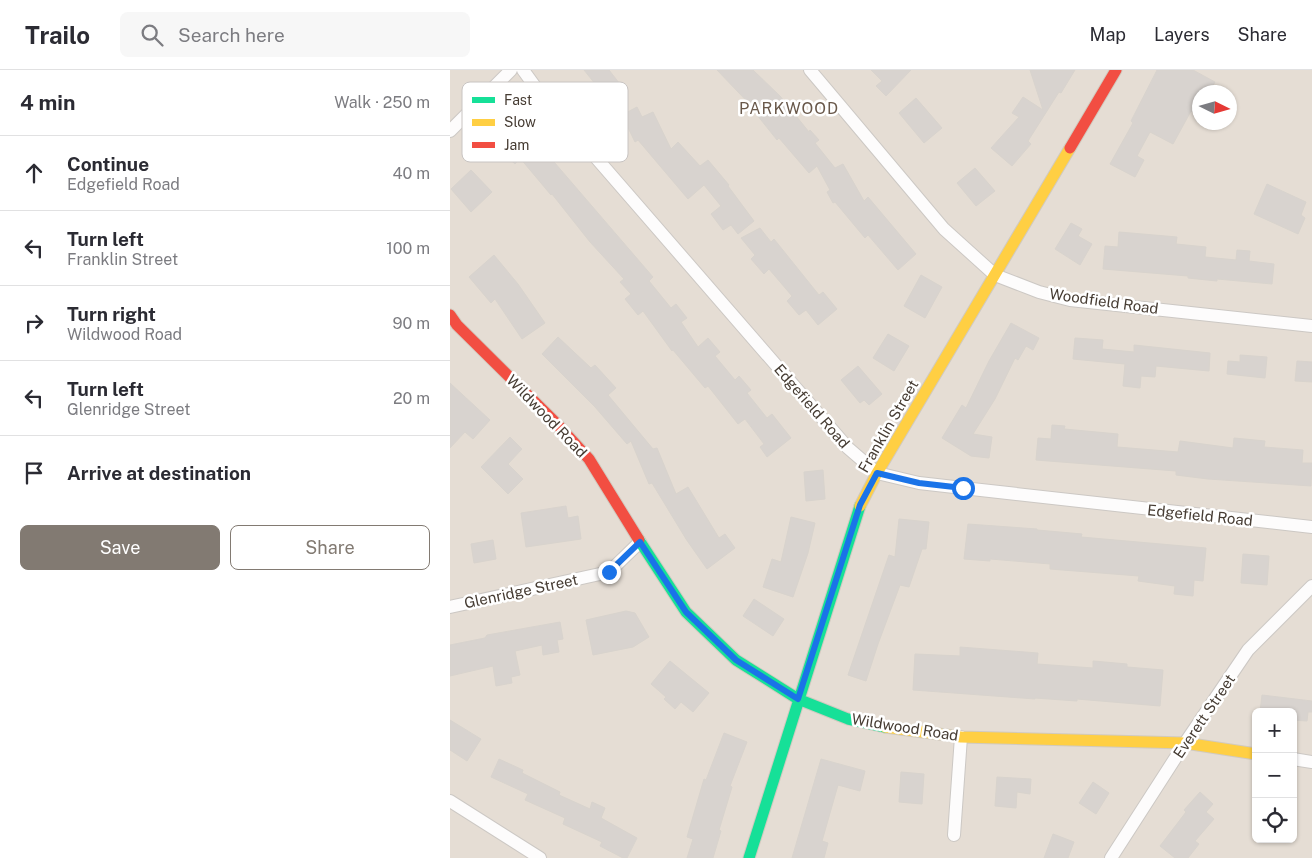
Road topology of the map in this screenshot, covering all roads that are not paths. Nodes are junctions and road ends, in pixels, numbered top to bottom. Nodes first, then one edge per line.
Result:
1 (511, 70) edge
2 (523, 70) edge
3 (1116, 70) edge
4 (814, 71) edge
5 (499, 82) edge
6 (532, 82) edge
7 (462, 119) edge
8 (450, 131) edge
9 (600, 162) edge
10 (995, 275) junction
11 (1312, 312) edge
12 (452, 321) edge
13 (1311, 325) edge
14 (877, 473) junction
15 (1312, 527) edge
16 (640, 542) junction
17 (1312, 586) edge
18 (450, 606) edge
19 (798, 699) junction
20 (961, 737) junction
21 (1185, 743) junction
22 (1252, 753) edge
23 (1297, 760) edge
24 (1312, 762) edge
25 (450, 801) edge
26 (954, 835) dead end
27 (540, 858) edge
28 (749, 858) edge
29 (1111, 858) edge

1 - 5 street
2 - 6 street, Edgefield Road
3 - 10 street, Franklin Street
4 - 10 street, Woodfield Road
7 - 8 street
9 - 14 street, Edgefield Road
10 - 13 street, Woodfield Road
10 - 14 street, Franklin Street
11 - 13 street
12 - 16 street, Wildwood Road
14 - 15 street, Edgefield Road
14 - 19 street, Franklin Street
16 - 18 street, Glenridge Street
16 - 19 street, Wildwood Road
17 - 21 street, Everett Street
19 - 20 street, Wildwood Road
19 - 28 street, Franklin Street
20 - 21 street, Wildwood Road
20 - 26 street
21 - 22 street, Wildwood Road
21 - 29 street, Everett Street
23 - 24 street
25 - 27 street

